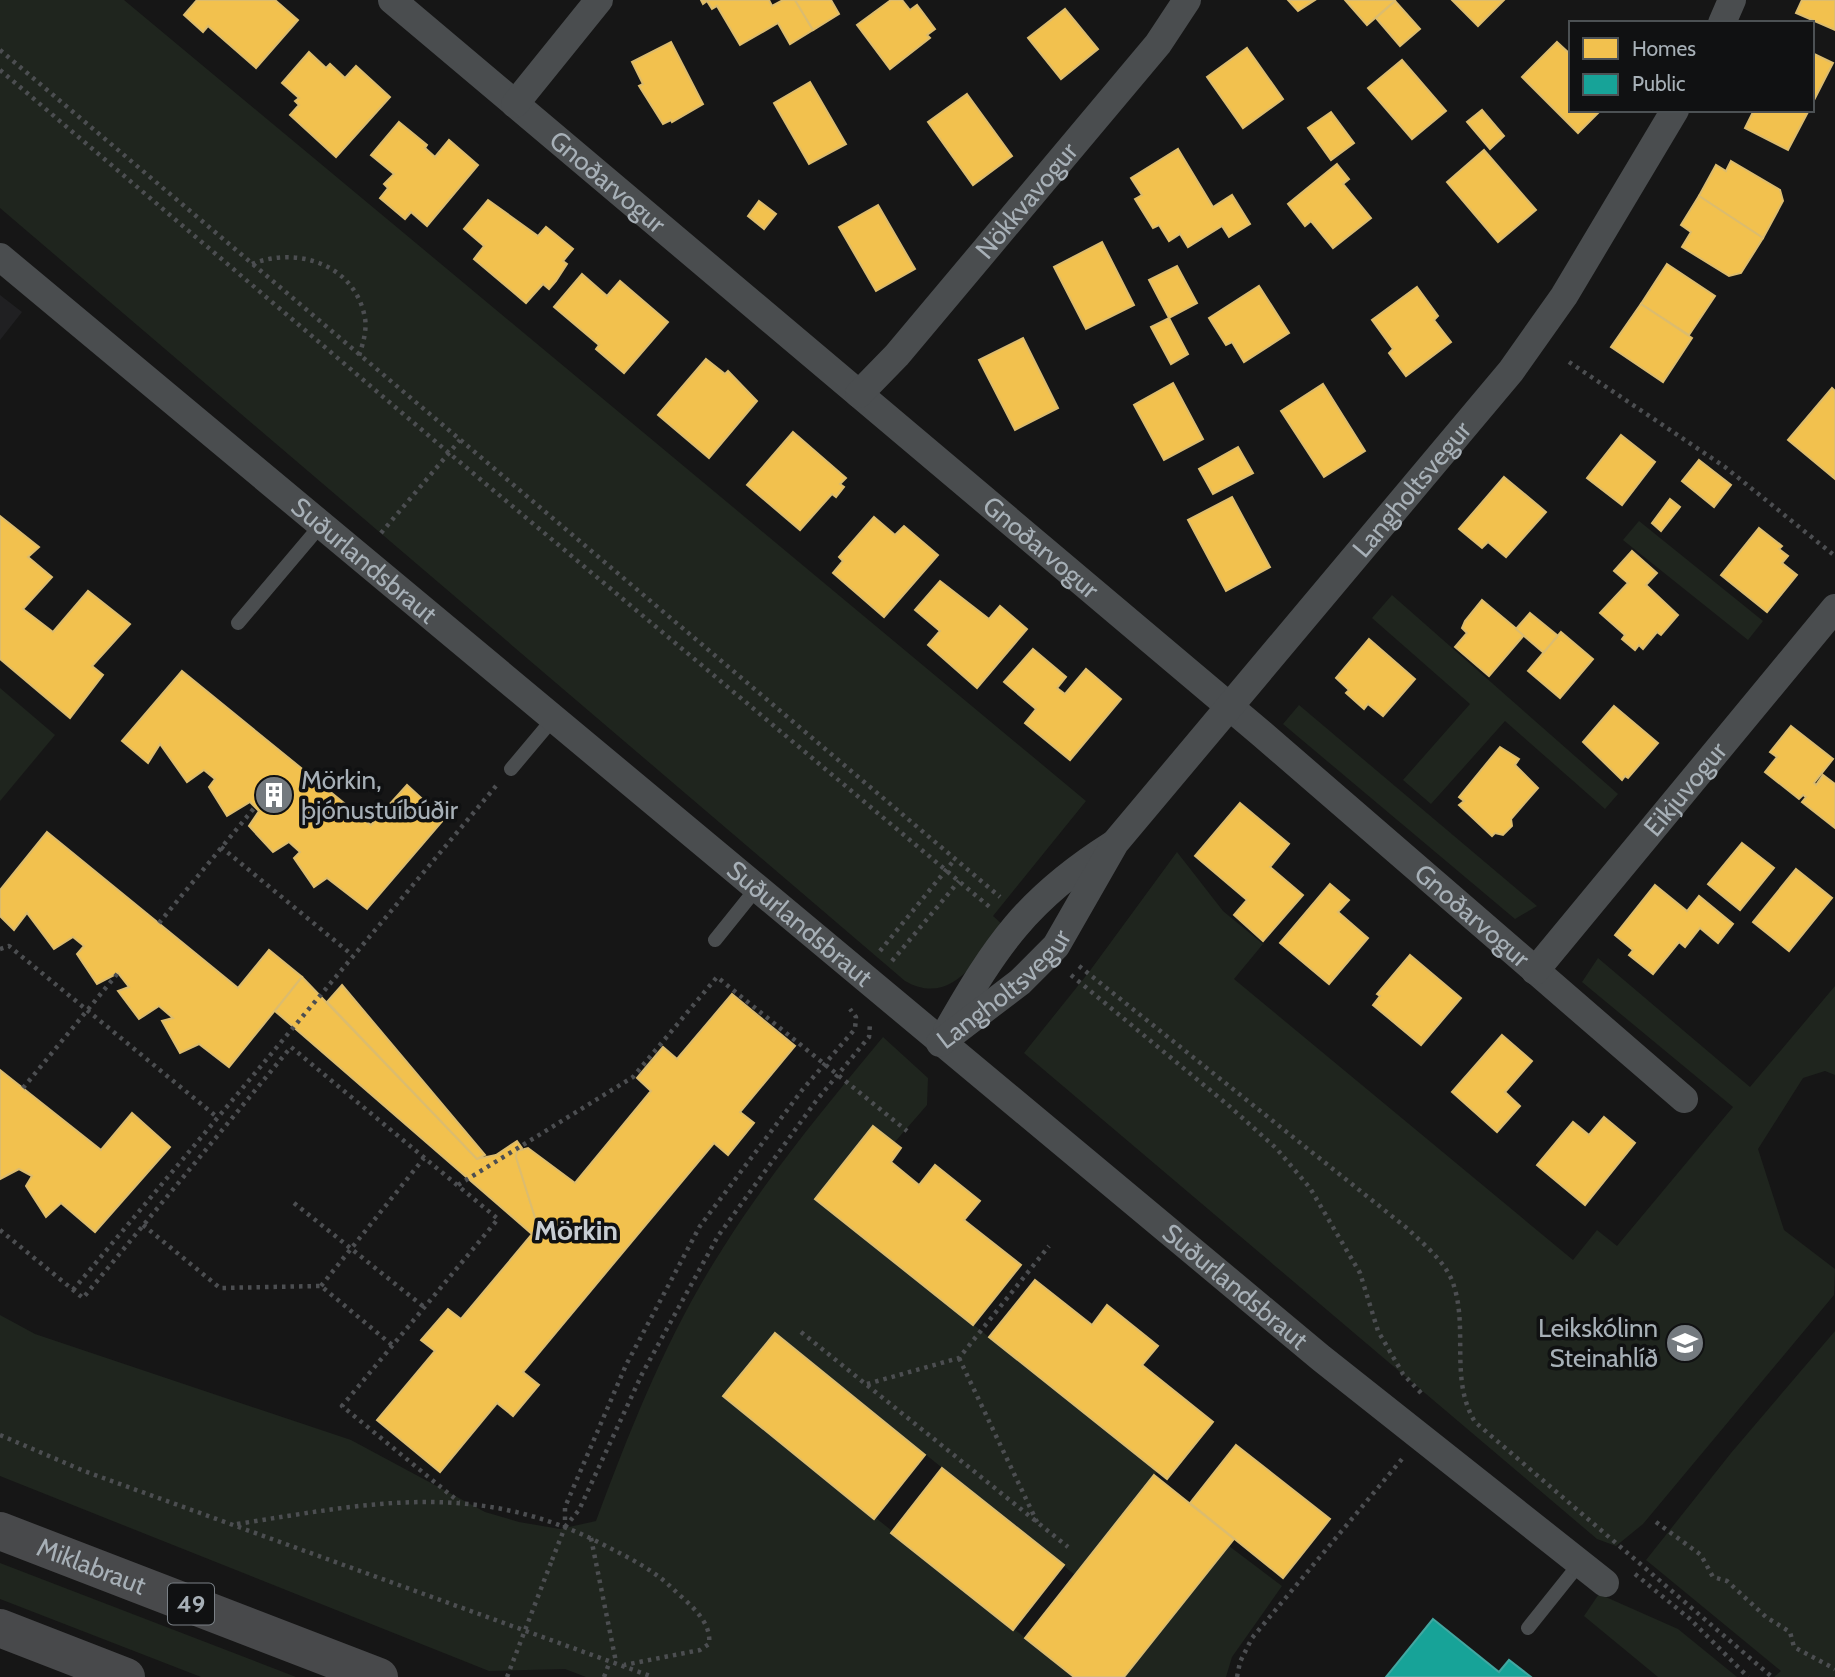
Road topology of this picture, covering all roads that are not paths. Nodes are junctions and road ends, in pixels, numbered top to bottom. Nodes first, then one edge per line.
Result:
1 (392, 0) edge
2 (599, 0) edge
3 (1186, 0) edge
4 (1732, 0) edge
5 (1723, 21) edge
6 (515, 104) junction
7 (1674, 112) edge
8 (0, 257) edge
9 (859, 394) junction
10 (321, 525) junction
11 (1835, 608) edge
12 (238, 624) dead end
13 (1229, 707) junction
14 (552, 719) junction
15 (511, 769) road end
16 (1115, 843) junction
17 (756, 889) junction
18 (715, 940) dead end
19 (1535, 971) junction
20 (940, 1043) junction
21 (1684, 1099) dead end
22 (1, 1531) edge
23 (1580, 1563) junction
24 (1605, 1583) dead end
25 (0, 1628) edge
26 (1528, 1628) dead end
27 (126, 1677) edge
28 (379, 1677) edge

1 - 6 street, Gnoðarvogur
2 - 6 street
3 - 9 street, Nökkvavogur
4 - 5 street
6 - 9 street, Gnoðarvogur
7 - 13 street, Langholtsvegur
8 - 10 street, Suðurlandsbraut
9 - 13 street, Gnoðarvogur
10 - 12 lane
10 - 14 street, Suðurlandsbraut
11 - 19 street, Eikjuvogur
13 - 16 street, Langholtsvegur
13 - 19 street, Gnoðarvogur
14 - 15 lane
14 - 17 street, Suðurlandsbraut
16 - 20 street, Langholtsvegur
16 - 20 street, Langholtsvegur
17 - 18 lane
17 - 20 street, Suðurlandsbraut
19 - 21 street, Gnoðarvogur
20 - 23 street, Suðurlandsbraut
22 - 28 highway, Miklabraut / 49
23 - 24 street, Suðurlandsbraut
23 - 26 lane
25 - 27 highway

